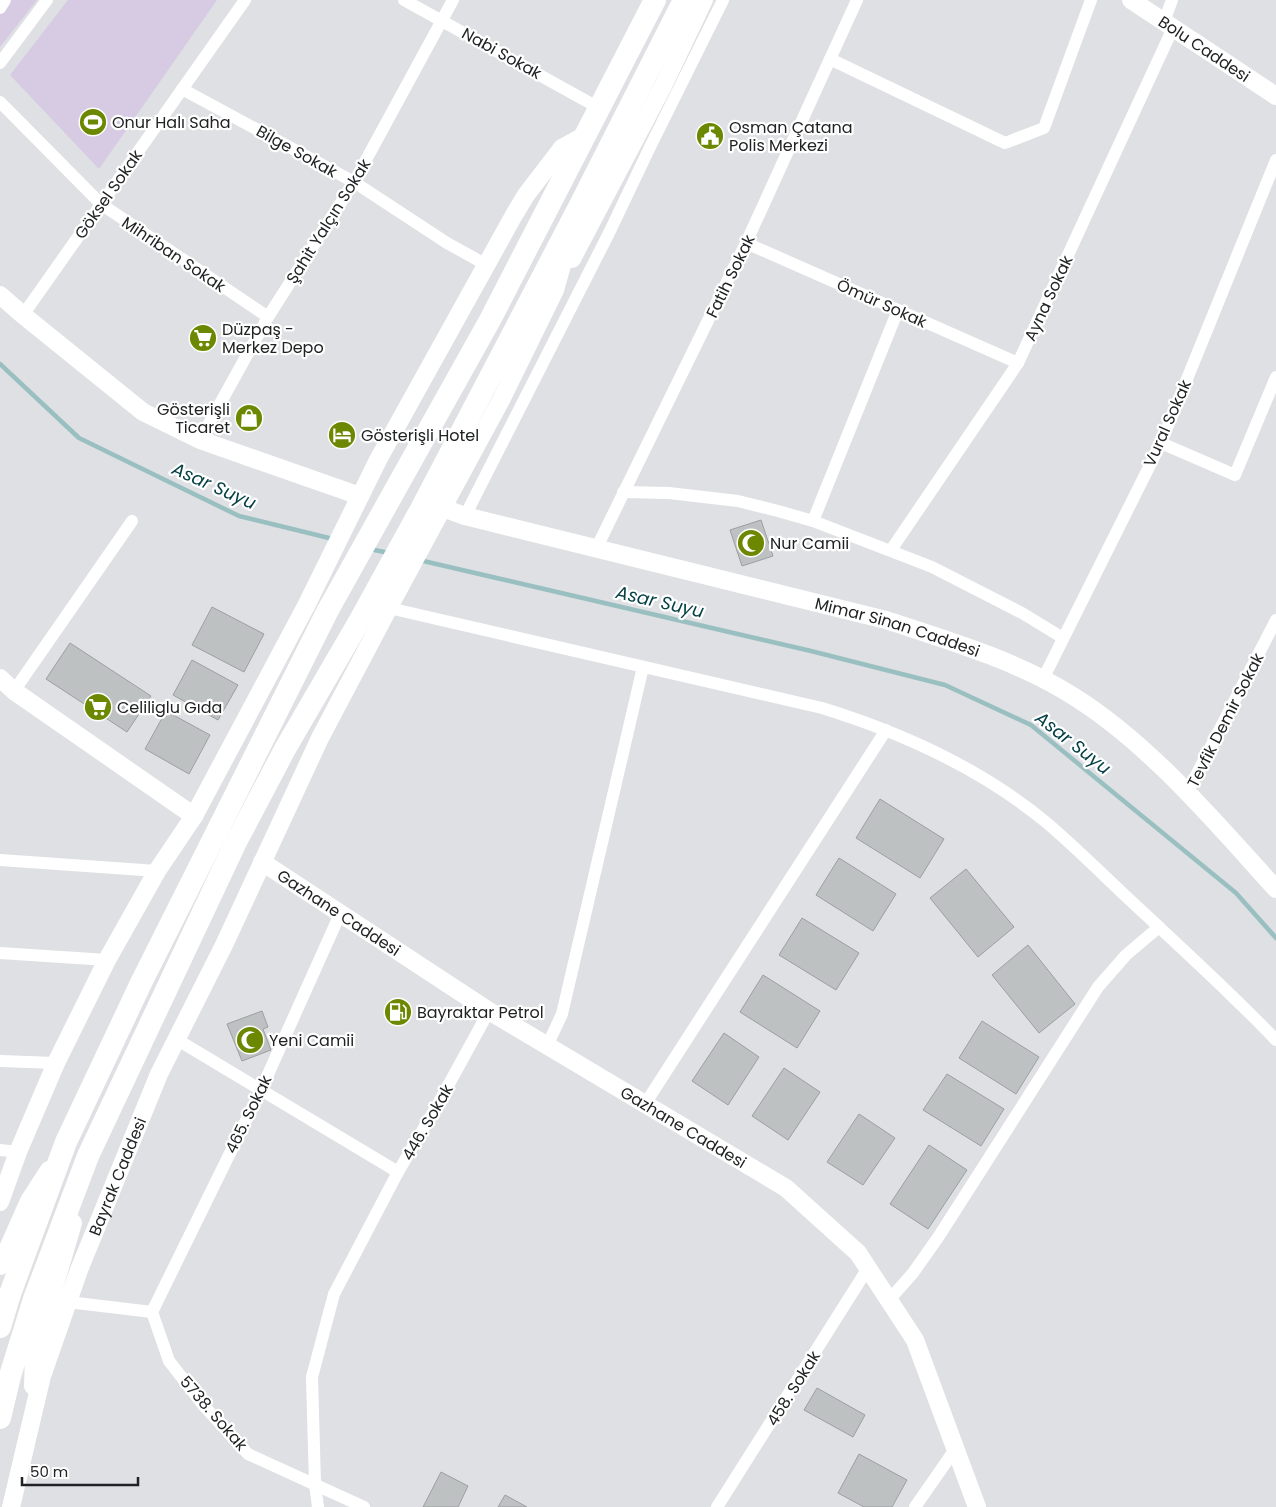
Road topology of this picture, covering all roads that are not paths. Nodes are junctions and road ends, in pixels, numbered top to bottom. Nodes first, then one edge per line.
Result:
1 (5, 0) edge
2 (47, 0) edge
3 (245, 0) edge
4 (404, 0) edge
5 (453, 0) edge
6 (655, 0) edge
7 (684, 0) edge
8 (704, 0) edge
9 (723, 0) edge
10 (857, 0) edge
11 (1091, 0) edge
12 (1131, 0) edge
13 (1172, 0) edge
14 (0, 8) edge
15 (443, 20) junction
16 (1169, 25) junction
17 (830, 60) junction
18 (0, 63) edge
19 (182, 89) junction
20 (1276, 96) edge
21 (0, 102) edge
22 (599, 108) junction
23 (584, 136) junction
24 (1276, 160) edge
25 (354, 182) junction
26 (100, 204) junction
27 (579, 207) junction
28 (746, 243) junction
29 (485, 264) junction
30 (0, 295) edge
31 (553, 295) junction
32 (898, 310) junction
33 (569, 311) junction
34 (23, 315) junction
35 (268, 317) junction
36 (1018, 363) junction
37 (1276, 377) edge
38 (200, 440) junction
39 (1161, 442) junction
40 (623, 492) junction
41 (360, 496) junction
42 (434, 513) junction
43 (465, 516) junction
44 (132, 521) dead end
45 (813, 521) junction
46 (596, 549) junction
47 (891, 550) junction
48 (392, 602) junction
49 (1276, 620) edge
50 (1063, 638) junction
51 (643, 667) junction
52 (1043, 679) junction
53 (5, 686) edge
54 (886, 730) junction
55 (1187, 793) junction
56 (194, 816) junction
57 (0, 860) edge
58 (262, 862) junction
59 (157, 871) junction
60 (1276, 890) edge
61 (340, 914) junction
62 (1159, 927) junction
63 (0, 953) edge
64 (107, 960) junction
65 (489, 1011) junction
66 (176, 1039) junction
67 (1276, 1040) edge
68 (547, 1046) junction
69 (0, 1060) edge
70 (56, 1063) junction
71 (261, 1090) junction
72 (645, 1104) junction
73 (66, 1142) junction
74 (0, 1150) edge
75 (90, 1151) junction
76 (18, 1152) junction
77 (398, 1172) junction
78 (0, 1202) edge
79 (0, 1266) edge
80 (868, 1268) junction
81 (889, 1300) junction
82 (68, 1302) junction
83 (152, 1312) junction
84 (0, 1327) edge
85 (33, 1417) junction
86 (0, 1418) edge
87 (956, 1448) junction
88 (314, 1484) junction
89 (11, 1507) edge
90 (318, 1507) edge
91 (364, 1507) edge
92 (717, 1507) edge
93 (915, 1507) edge
94 (977, 1507) edge

1 - 14 street
2 - 18 street
3 - 19 street, Göksel Sokak
4 - 15 street, Nabi Sokak
5 - 15 street, Şahit Yalçın Sokak
6 - 22 highway
7 - 27 highway
8 - 31 main road
9 - 33 street
10 - 17 street, Fatih Sokak
11 - 17 street
12 - 16 main road, Bolu Caddesi
13 - 16 street, Ayna Sokak
15 - 22 street, Nabi Sokak
15 - 25 street, Şahit Yalçın Sokak
16 - 20 main road, Bolu Caddesi
16 - 36 street, Ayna Sokak
17 - 28 street, Fatih Sokak
19 - 25 street, Bilge Sokak
19 - 26 street, Göksel Sokak
21 - 26 street, Mihriban Sokak
22 - 23 highway
23 - 29 main road
23 - 73 highway
24 - 39 street, Vural Sokak
25 - 29 street, Bilge Sokak
25 - 35 street, Şahit Yalçın Sokak
26 - 34 street, Göksel Sokak
26 - 35 street, Mihriban Sokak
27 - 31 main road
27 - 42 highway
28 - 32 street, Ömür Sokak
28 - 40 street, Fatih Sokak
29 - 41 main road
30 - 34 main road
31 - 33 street
31 - 42 main road, Bayrak Caddesi
32 - 36 street, Ömür Sokak
32 - 45 street
33 - 43 street
34 - 38 main road
35 - 38 street, Şahit Yalçın Sokak
36 - 47 street, Ayna Sokak
37 - 39 street
38 - 41 main road
39 - 50 street, Vural Sokak
40 - 45 street
40 - 46 street, Fatih Sokak
41 - 56 main road
42 - 43 main road, Mimar Sinan Caddesi
42 - 48 main road, Bayrak Caddesi
42 - 75 highway
43 - 46 main road, Mimar Sinan Caddesi
44 - 53 street
45 - 47 street
46 - 52 main road, Mimar Sinan Caddesi
47 - 50 street
48 - 51 street
48 - 58 main road, Bayrak Caddesi
49 - 55 street, Tevfik Demir Sokak
50 - 52 street, Vural Sokak
51 - 54 street
51 - 68 street
52 - 55 main road, Mimar Sinan Caddesi
53 - 56 main road
54 - 62 street
54 - 72 street
55 - 60 main road, Mimar Sinan Caddesi
56 - 59 main road
57 - 59 street
58 - 61 main road, Gazhane Caddesi
58 - 66 main road, Bayrak Caddesi
59 - 64 main road
61 - 65 main road, Gazhane Caddesi
61 - 71 street, 465. Sokak
62 - 67 street
62 - 81 street
63 - 64 street
64 - 70 main road
65 - 68 main road, Gazhane Caddesi
65 - 77 street, 446. Sokak
66 - 71 street, 446. Sokak
66 - 82 main road, Bayrak Caddesi
68 - 72 main road, Gazhane Caddesi
69 - 70 street
70 - 76 main road
71 - 77 street, 446. Sokak
71 - 83 street, 465. Sokak
72 - 80 main road, Gazhane Caddesi
73 - 79 main road
73 - 84 highway
74 - 76 street
75 - 85 main road
75 - 86 highway
76 - 78 main road
77 - 88 street
80 - 81 main road, Gazhane Caddesi
80 - 92 street, 458. Sokak
81 - 87 main road, Gazhane Caddesi
82 - 83 street
82 - 85 main road, Bayrak Caddesi
83 - 88 street, 5738. Sokak
85 - 89 main road, Bayrak Caddesi
87 - 93 street
87 - 94 main road, Gazhane Caddesi
88 - 90 street
88 - 91 street, 5738. Sokak

